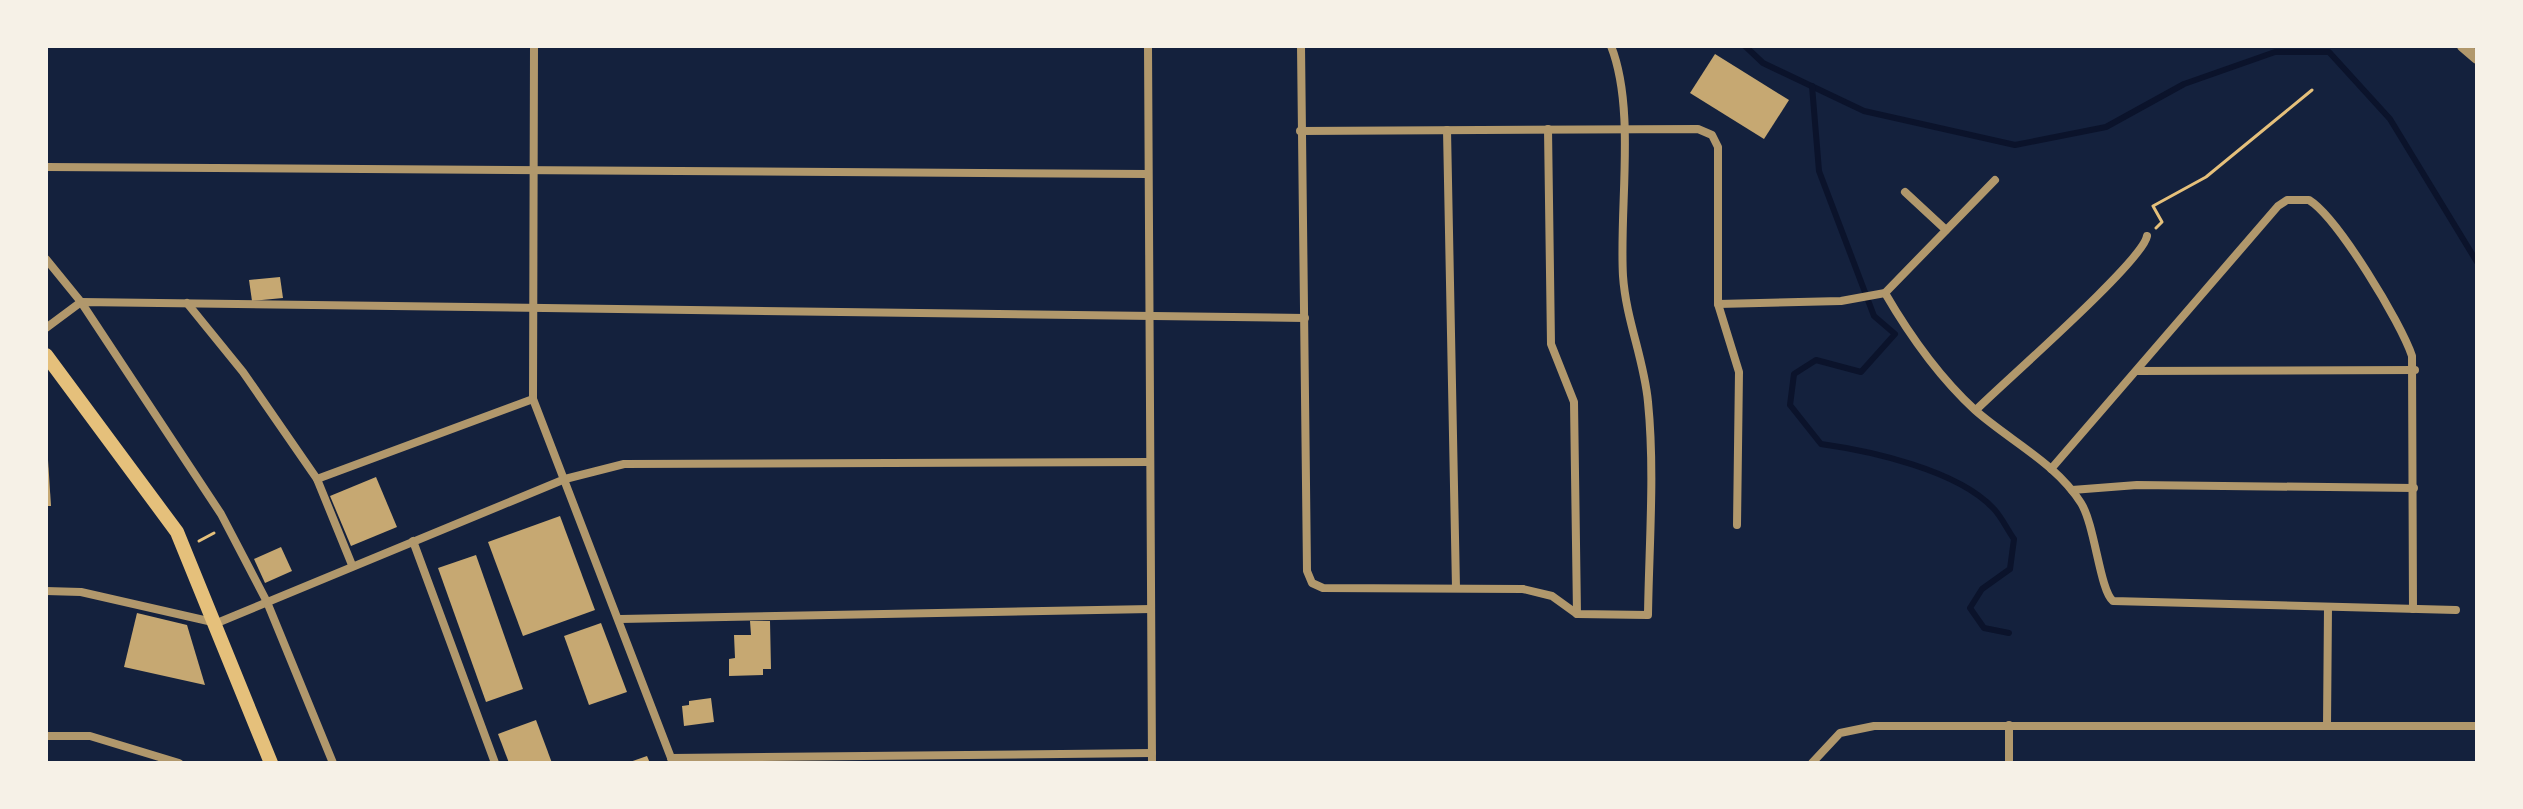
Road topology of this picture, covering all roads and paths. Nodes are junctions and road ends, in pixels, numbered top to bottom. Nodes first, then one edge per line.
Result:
1 (534, 46) edge
2 (1148, 46) edge
3 (1301, 46) edge
4 (1611, 46) edge
5 (2463, 46) edge
6 (2477, 58) edge
7 (2312, 90) dead end
8 (1548, 129) junction
9 (1622, 129) junction
10 (1447, 130) junction
11 (1300, 131) junction
12 (46, 167) edge
13 (535, 170) junction
14 (1148, 174) junction
15 (1995, 180) dead end
16 (1905, 192) dead end
17 (1946, 230) junction
18 (2147, 236) joint
19 (46, 259) edge
20 (1885, 293) junction
21 (81, 302) junction
22 (187, 303) junction
23 (1718, 304) junction
24 (533, 308) junction
25 (1149, 316) junction
26 (1305, 318) junction
27 (46, 328) edge
28 (46, 355) edge
29 (2415, 370) junction
30 (2137, 371) junction
31 (533, 399) junction
32 (1976, 410) junction
33 (1150, 462) junction
34 (2051, 469) junction
35 (317, 479) junction
36 (565, 479) junction
37 (2414, 488) junction
38 (2072, 490) junction
39 (1737, 525) dead end
40 (223, 528) dead end
41 (413, 541) junction
42 (188, 547) dead end
43 (352, 565) junction
44 (1456, 588) junction
45 (46, 591) edge
46 (267, 602) junction
47 (2328, 607) junction
48 (1151, 609) junction
49 (2413, 609) junction
50 (2456, 610) dead end
51 (1577, 614) junction
52 (620, 619) junction
53 (217, 623) junction
54 (2009, 725) junction
55 (2327, 726) junction
56 (2477, 726) edge
57 (46, 736) edge
58 (1152, 758) edge
59 (672, 760) edge
60 (179, 763) edge
61 (271, 763) edge
62 (333, 763) edge
63 (495, 763) edge
64 (1812, 763) edge
65 (2009, 763) edge

1 - 13 street
2 - 14 street
3 - 11 street
4 - 9 street
5 - 6 street
7 - 18 path
8 - 9 street
8 - 10 street
8 - 51 street
9 - 23 street
9 - 51 street
10 - 11 street
10 - 44 street
11 - 26 street
12 - 13 street
13 - 14 street
13 - 24 street
14 - 25 street
15 - 17 street
16 - 17 street
17 - 20 street
18 - 32 street
19 - 21 street
20 - 23 street
20 - 32 street
21 - 22 street
21 - 27 street
21 - 46 street
22 - 24 street
22 - 35 street
23 - 39 street
24 - 25 street
24 - 31 street
25 - 26 street
25 - 33 street
26 - 44 street
28 - 53 main road
29 - 30 street
29 - 30 street
29 - 37 street
30 - 34 street
31 - 35 street
31 - 36 street
32 - 34 street
33 - 36 street
33 - 48 street
34 - 38 street
35 - 43 street
36 - 41 street
36 - 52 street
37 - 38 street
37 - 49 street
38 - 47 street
40 - 42 path
41 - 43 street
41 - 63 street
43 - 46 street
44 - 51 street
45 - 53 street
46 - 53 street
46 - 62 street
47 - 49 street
47 - 55 street
48 - 52 street
48 - 58 street
49 - 50 street
52 - 59 street
53 - 61 main road
54 - 55 street
54 - 64 street
54 - 65 street
55 - 56 street
57 - 60 street
58 - 59 street

